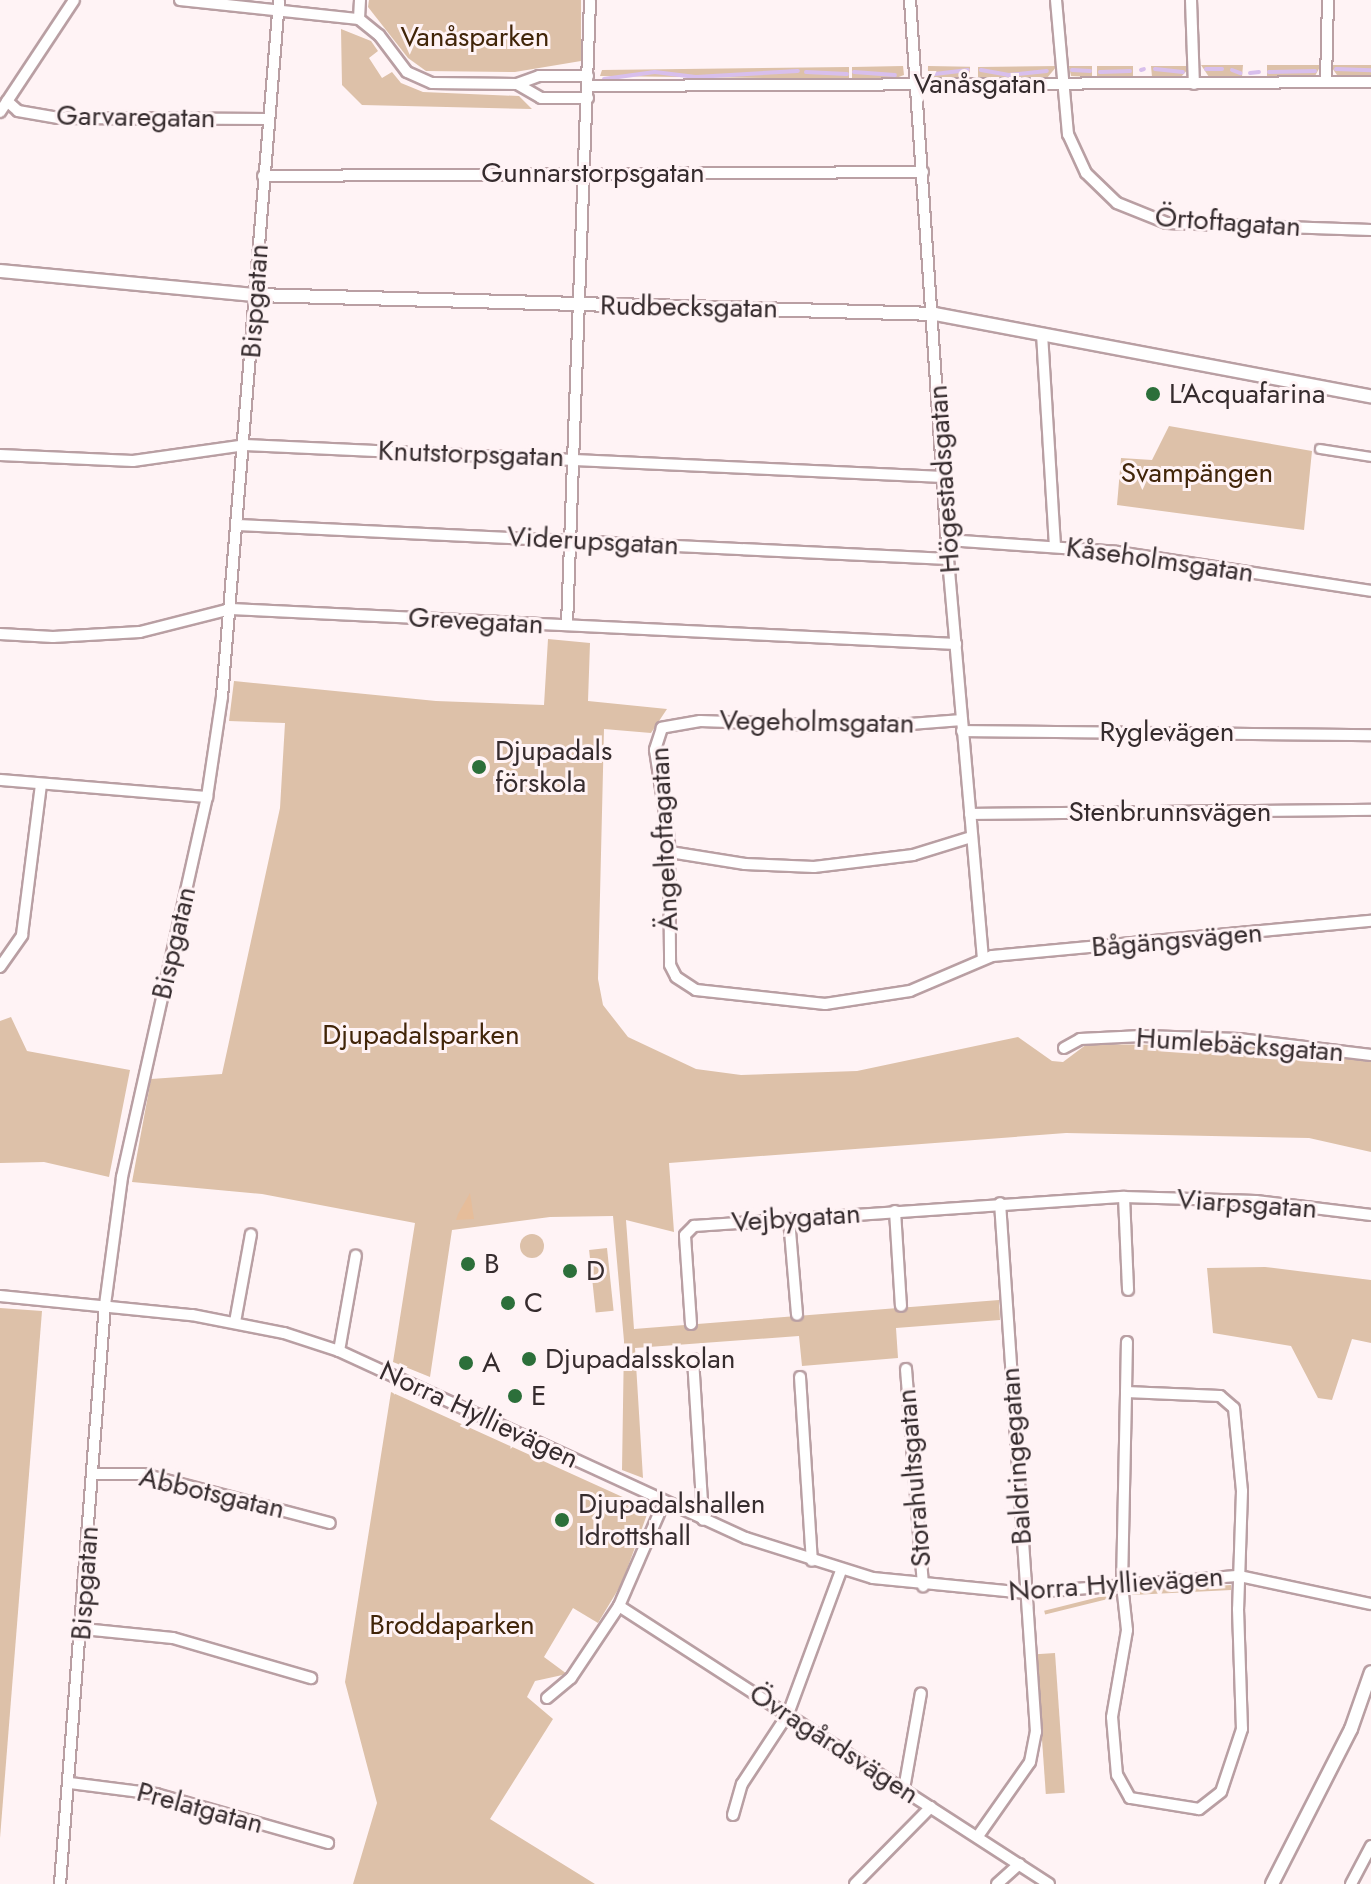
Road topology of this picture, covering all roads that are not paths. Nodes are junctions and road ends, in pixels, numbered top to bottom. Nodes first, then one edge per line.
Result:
1 (74, 0) edge
2 (180, 0) edge
3 (360, 0) edge
4 (590, 0) edge
5 (910, 0) edge
6 (1056, 0) edge
7 (1191, 0) edge
8 (1328, 0) edge
9 (278, 4) edge
10 (359, 19) junction
11 (588, 81) junction
12 (1326, 81) junction
13 (1371, 82) edge
14 (517, 84) junction
15 (1063, 84) junction
16 (1194, 84) junction
17 (916, 85) junction
18 (588, 98) junction
19 (7, 101) junction
20 (0, 112) edge
21 (269, 119) junction
22 (923, 172) junction
23 (587, 174) junction
24 (263, 176) junction
25 (1371, 230) edge
26 (0, 271) edge
27 (256, 295) junction
28 (581, 305) junction
29 (935, 314) junction
30 (1042, 334) junction
31 (1371, 396) edge
32 (245, 445) junction
33 (1320, 449) dead end
34 (0, 455) edge
35 (1371, 457) edge
36 (575, 459) junction
37 (943, 477) junction
38 (238, 525) junction
39 (571, 540) junction
40 (947, 540) junction
41 (1055, 546) junction
42 (948, 559) junction
43 (1371, 591) edge
44 (231, 609) junction
45 (567, 625) junction
46 (0, 634) edge
47 (956, 644) junction
48 (673, 722) joint
49 (962, 726) junction
50 (1371, 735) edge
51 (0, 780) edge
52 (41, 784) junction
53 (207, 797) junction
54 (1371, 810) edge
55 (970, 814) junction
56 (971, 837) junction
57 (670, 852) junction
58 (1371, 921) edge
59 (983, 958) junction
60 (0, 967) edge
61 (1064, 1048) dead end
62 (1371, 1055) edge
63 (1124, 1197) junction
64 (1000, 1203) junction
65 (895, 1211) junction
66 (1371, 1215) edge
67 (789, 1219) junction
68 (251, 1234) dead end
69 (356, 1255) dead end
70 (1128, 1290) dead end
71 (0, 1296) edge
72 (105, 1305) junction
73 (901, 1306) dead end
74 (797, 1315) dead end
75 (235, 1322) junction
76 (691, 1324) dead end
77 (1127, 1342) dead end
78 (339, 1351) junction
79 (693, 1359) dead end
80 (906, 1369) dead end
81 (800, 1377) dead end
82 (1126, 1392) junction
83 (93, 1474) junction
84 (664, 1502) junction
85 (703, 1520) junction
86 (330, 1523) dead end
87 (812, 1561) junction
88 (841, 1571) junction
89 (1239, 1576) junction
90 (1122, 1585) junction
91 (923, 1586) junction
92 (1026, 1593) junction
93 (1371, 1604) edge
94 (619, 1606) junction
95 (83, 1629) junction
96 (1371, 1672) edge
97 (311, 1678) dead end
98 (921, 1693) dead end
99 (1368, 1695) edge
100 (547, 1698) dead end
101 (788, 1714) junction
102 (70, 1783) junction
103 (904, 1789) junction
104 (931, 1807) junction
105 (733, 1815) dead end
106 (978, 1836) junction
107 (328, 1843) dead end
108 (1371, 1846) edge
109 (1019, 1864) junction
110 (60, 1884) edge
111 (855, 1884) edge
112 (997, 1884) edge
113 (1049, 1884) edge
114 (1272, 1884) edge
115 (1351, 1884) edge

1 - 19 street
2 - 9 street
3 - 10 street
4 - 11 street
5 - 17 street, Högestadsgatan
6 - 15 street, Örtoftagatan
7 - 16 street
8 - 12 street
9 - 10 street
9 - 21 street, Bispgatan
10 - 14 street
11 - 14 street
11 - 17 street, Vanåsgatan
11 - 18 street
12 - 13 street, Vanåsgatan
12 - 16 street, Vanåsgatan
14 - 18 street
15 - 16 street, Vanåsgatan
15 - 17 street, Vanåsgatan
15 - 25 street, Örtoftagatan
17 - 22 street, Högestadsgatan
18 - 23 street
19 - 20 street
19 - 21 street, Garvaregatan
21 - 24 street, Bispgatan
22 - 23 street, Gunnarstorpsgatan
22 - 29 street, Högestadsgatan
23 - 24 street, Gunnarstorpsgatan
23 - 28 street
24 - 27 street, Bispgatan
26 - 27 street, Rudbecksgatan
27 - 28 street, Rudbecksgatan
27 - 32 street, Bispgatan
28 - 29 street, Rudbecksgatan
28 - 36 street
29 - 30 street, Rudbecksgatan
29 - 37 street, Högestadsgatan
30 - 31 street, Rudbecksgatan
30 - 41 street
32 - 34 street, Knutstorpsgatan
32 - 36 street, Knutstorpsgatan
32 - 38 street, Bispgatan
33 - 35 street
36 - 37 street, Knutstorpsgatan
36 - 39 street
37 - 40 street, Högestadsgatan
38 - 39 street, Viderupsgatan
38 - 44 street, Bispgatan
39 - 42 street, Viderupsgatan
39 - 45 street
40 - 41 street, Kåseholmsgatan
40 - 42 street, Högestadsgatan
41 - 43 street, Kåseholmsgatan
42 - 47 street, Högestadsgatan
44 - 45 street, Grevegatan
44 - 46 street, Grevegatan
44 - 53 street, Bispgatan
45 - 47 street, Grevegatan
47 - 49 street, Högestadsgatan
48 - 49 street, Vegeholmsgatan
48 - 57 street, Ängeltoftagatan
49 - 50 street, Ryglevägen
49 - 55 street, Högestadsgatan
51 - 52 street
52 - 53 street
52 - 60 street
53 - 72 street, Bispgatan
54 - 55 street, Stenbrunnsvägen
55 - 56 street, Högestadsgatan
56 - 57 street
56 - 59 street, Högestadsgatan
57 - 59 street, Ängeltoftagatan
58 - 59 street, Bågängsvägen
61 - 62 street, Humlebäcksgatan
63 - 64 street, Viarpsgatan
63 - 66 street, Viarpsgatan
63 - 70 street
64 - 65 street, Vejbygatan
64 - 92 street, Baldringegatan
65 - 67 street, Vejbygatan
65 - 73 street
67 - 74 street
67 - 76 street, Vejbygatan
68 - 75 street
69 - 78 street
71 - 72 street, Norra Hyllievägen
72 - 75 street, Norra Hyllievägen
72 - 83 street, Bispgatan
75 - 78 street, Norra Hyllievägen
77 - 82 street
78 - 84 street, Norra Hyllievägen
79 - 85 street
80 - 91 street, Storahultsgatan
81 - 87 street
82 - 89 street
82 - 90 street
83 - 86 street, Abbotsgatan
83 - 95 street, Bispgatan
84 - 85 street, Norra Hyllievägen
84 - 94 street
85 - 87 street, Norra Hyllievägen
87 - 88 street, Norra Hyllievägen
88 - 91 street, Norra Hyllievägen
88 - 101 street
89 - 90 street, Norra Hyllievägen
89 - 90 street
89 - 93 street, Norra Hyllievägen
90 - 92 street, Norra Hyllievägen
91 - 92 street, Norra Hyllievägen
92 - 106 street, Baldringegatan
94 - 100 street
94 - 101 street, Övragårdsvägen
95 - 97 street
95 - 102 street, Bispgatan
96 - 99 street
98 - 103 street
99 - 114 street
101 - 103 street, Övragårdsvägen
101 - 105 street
102 - 107 street, Prelatgatan
102 - 110 street, Bispgatan
103 - 104 street, Övragårdsvägen
104 - 106 street, Övragårdsvägen
104 - 111 street
106 - 109 street, Övragårdsvägen
108 - 115 street
109 - 112 street
109 - 113 street, Övragårdsvägen

